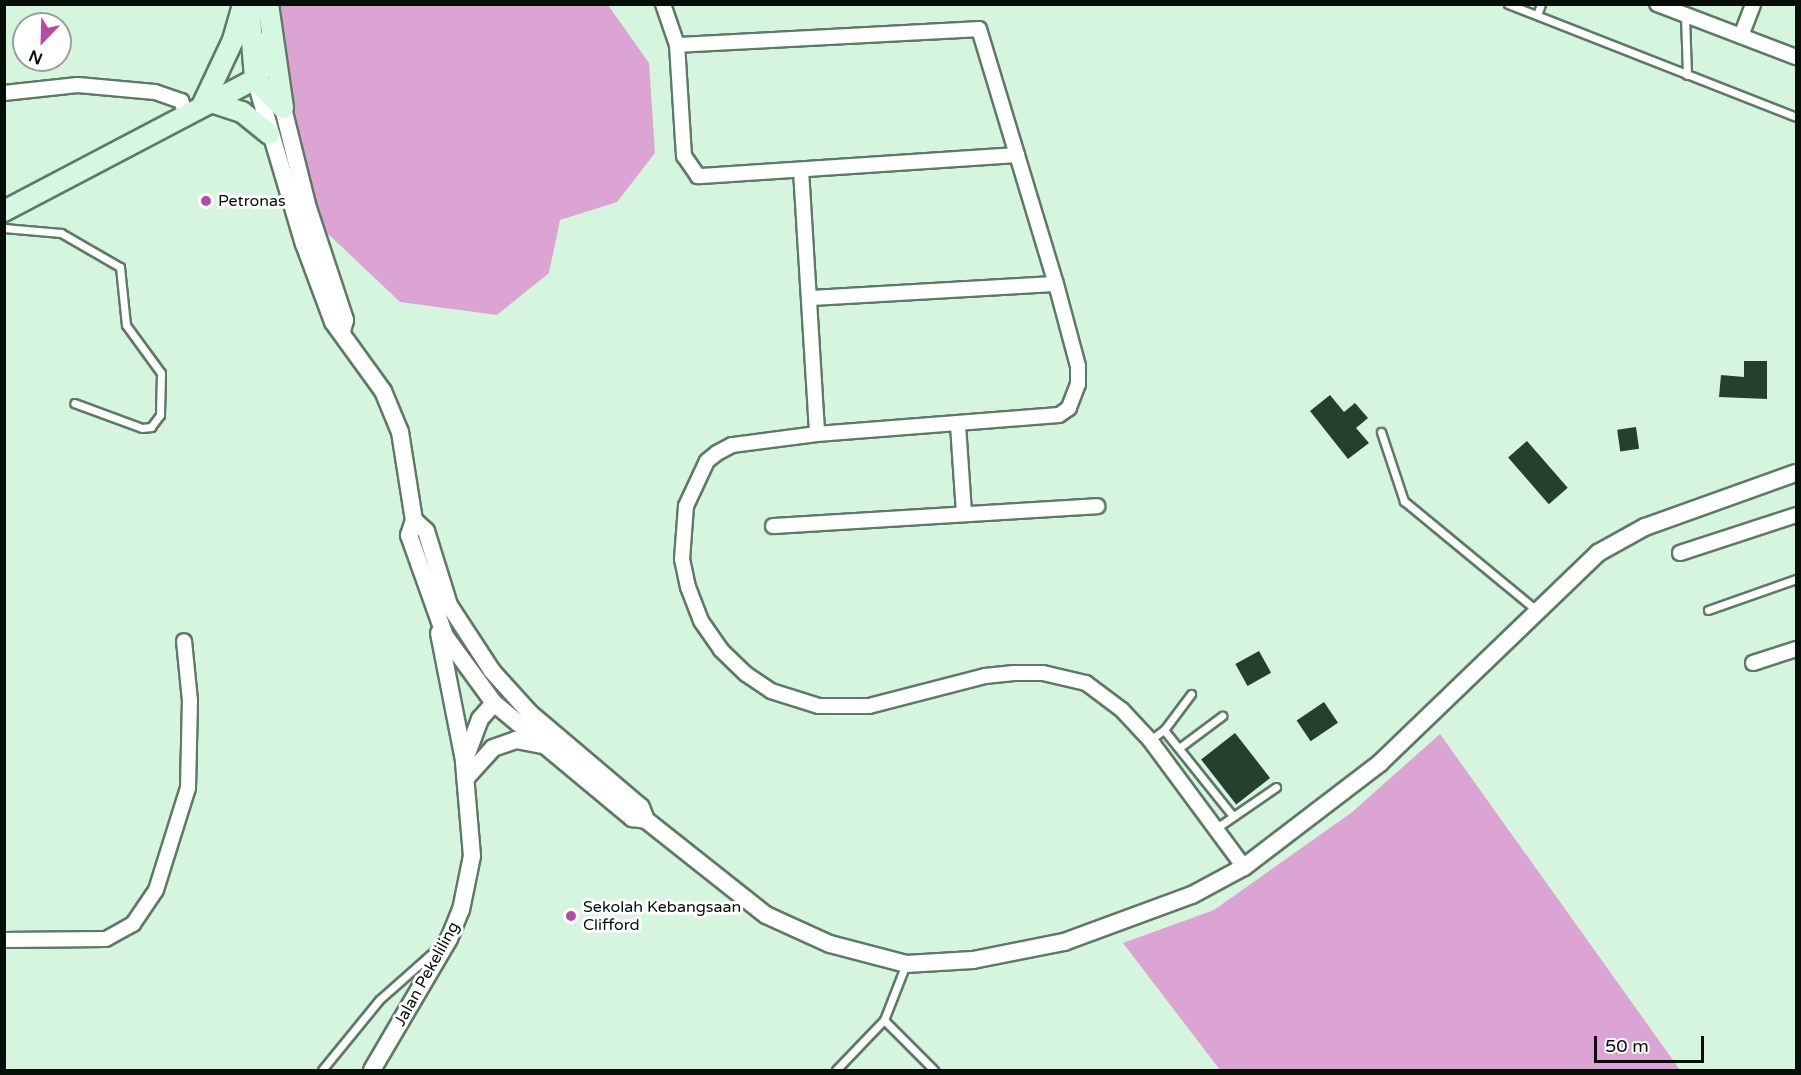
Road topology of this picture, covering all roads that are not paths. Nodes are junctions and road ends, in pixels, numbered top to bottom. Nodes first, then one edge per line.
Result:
1 (243, 4) edge
2 (249, 4) edge
3 (268, 4) edge
4 (663, 4) edge
5 (1508, 4) edge
6 (1541, 4) edge
7 (1657, 4) edge
8 (1753, 4) edge
9 (1676, 10) edge
10 (1537, 15) junction
11 (1741, 36) junction
12 (270, 38) junction
13 (677, 45) junction
14 (1797, 57) edge
15 (1687, 75) junction
16 (255, 80) junction
17 (4, 93) edge
18 (200, 107) junction
19 (283, 108) junction
20 (1797, 117) edge
21 (269, 134) junction
22 (1017, 155) junction
23 (801, 170) junction
24 (4, 211) edge
25 (4, 228) edge
26 (1056, 284) junction
27 (810, 298) junction
28 (342, 330) junction
29 (74, 404) dead end
30 (958, 424) junction
31 (1381, 432) dead end
32 (817, 434) junction
33 (1797, 473) edge
34 (1097, 506) dead end
35 (964, 514) junction
36 (1797, 516) edge
37 (414, 520) junction
38 (773, 526) dead end
39 (1680, 553) dead end
40 (1797, 579) edge
41 (1536, 610) junction
42 (1708, 610) dead end
43 (436, 615) junction
44 (184, 641) dead end
45 (1797, 649) edge
46 (1753, 663) dead end
47 (492, 671) junction
48 (1191, 694) dead end
49 (494, 703) junction
50 (530, 713) junction
51 (1222, 716) dead end
52 (1164, 730) junction
53 (1150, 740) junction
54 (542, 745) junction
55 (1179, 748) junction
56 (465, 770) junction
57 (1276, 787) dead end
58 (1233, 816) junction
59 (646, 820) junction
60 (1215, 829) junction
61 (1244, 867) junction
62 (449, 939) junction
63 (4, 940) edge
64 (906, 964) junction
65 (884, 1020) junction
66 (322, 1071) edge
67 (372, 1071) edge
68 (836, 1071) edge
69 (934, 1071) edge

1 - 18 main road
2 - 16 main road
3 - 12 main road
4 - 13 street
5 - 10 lane
6 - 10 lane
7 - 9 street
8 - 11 street
9 - 11 street
9 - 15 lane
10 - 15 lane
11 - 14 street
12 - 16 main road
12 - 19 main road
13 - 22 street
13 - 23 street
15 - 20 lane
16 - 18 main road
16 - 19 main road
16 - 21 street
17 - 18 street
18 - 21 main road
18 - 24 main road
19 - 28 street
21 - 28 street
22 - 23 street
22 - 26 street
23 - 27 street
25 - 29 lane
26 - 27 street
26 - 30 street
27 - 32 street
28 - 37 street
30 - 32 street
30 - 35 street
31 - 41 lane
32 - 53 street
33 - 41 street
34 - 35 street
35 - 38 street
36 - 39 street
37 - 43 street
37 - 47 street
40 - 42 lane
41 - 61 street
43 - 49 street
43 - 56 street
44 - 63 street
45 - 46 street
47 - 49 street
47 - 50 street
48 - 52 lane
49 - 50 street
49 - 54 street
49 - 56 street, Jalan Pekeliling
50 - 59 street
51 - 55 lane
52 - 53 lane
52 - 55 lane
53 - 60 street
54 - 56 street
54 - 59 street
55 - 58 lane
56 - 62 street, Jalan Pekeliling
57 - 58 lane
58 - 60 lane
59 - 64 street
60 - 61 street
61 - 64 street
62 - 66 lane
62 - 67 street, Jalan Pekeliling
64 - 65 lane
65 - 68 lane
65 - 69 lane

